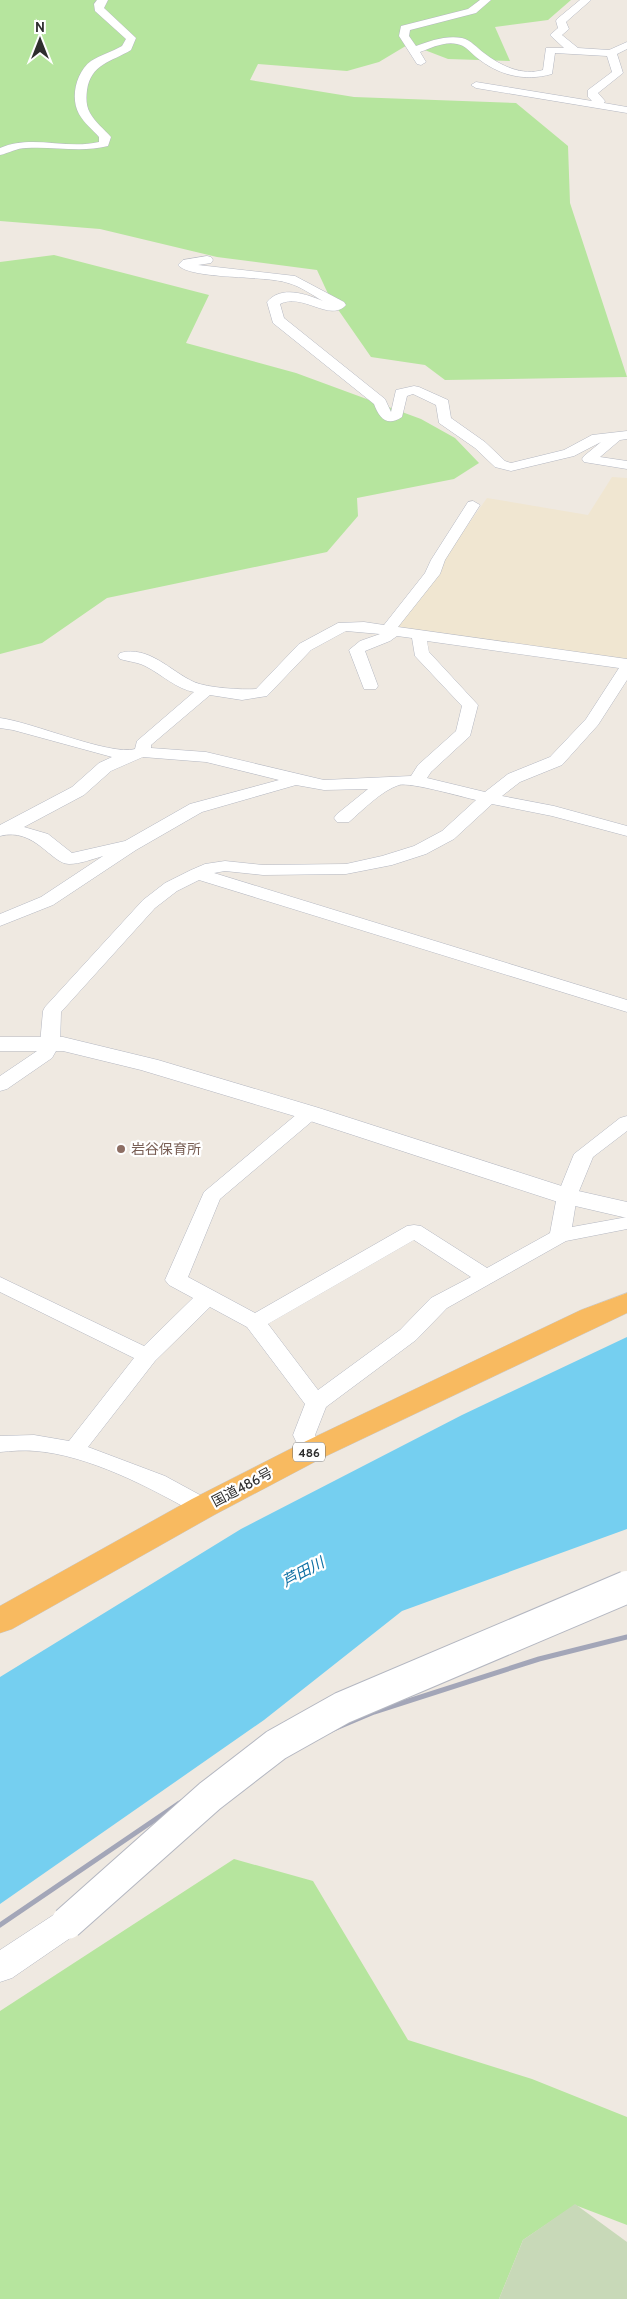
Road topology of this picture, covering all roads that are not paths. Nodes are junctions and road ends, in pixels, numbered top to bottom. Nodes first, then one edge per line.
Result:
1 (103, 0) edge
2 (486, 0) edge
3 (586, 0) edge
4 (627, 45) edge
5 (413, 51) junction
6 (576, 52) junction
7 (611, 53) junction
8 (421, 62) dead end
9 (476, 84) dead end
10 (595, 105) junction
11 (627, 110) edge
12 (0, 152) edge
13 (207, 260) dead end
14 (621, 436) edge
15 (569, 452) junction
16 (589, 459) junction
17 (627, 465) edge
18 (473, 505) dead end
19 (392, 632) junction
20 (421, 636) junction
21 (126, 656) dead end
22 (627, 665) edge
23 (370, 686) dead end
24 (207, 689) junction
25 (0, 723) edge
26 (136, 754) junction
27 (293, 779) junction
28 (392, 781) junction
29 (416, 782) junction
30 (488, 798) junction
31 (47, 807) junction
32 (343, 818) dead end
33 (4, 829) edge
34 (627, 831) edge
35 (42, 838) junction
36 (130, 846) junction
37 (197, 874) junction
38 (0, 921) edge
39 (627, 1006) edge
40 (0, 1044) edge
41 (50, 1044) junction
42 (0, 1085) edge
43 (310, 1113) junction
44 (627, 1122) edge
45 (567, 1196) junction
46 (627, 1210) edge
47 (627, 1223) edge
48 (560, 1236) junction
49 (486, 1277) junction
50 (0, 1284) edge
51 (208, 1296) junction
52 (627, 1302) edge
53 (255, 1322) junction
54 (148, 1356) junction
55 (316, 1403) junction
56 (0, 1444) edge
57 (74, 1450) junction
58 (311, 1451) junction
59 (203, 1507) junction
60 (627, 1587) edge
61 (0, 1621) edge
62 (0, 1968) edge

1 - 12 street
2 - 5 street
3 - 6 street
4 - 7 street
5 - 6 street
5 - 8 street
6 - 7 street
7 - 10 street
9 - 10 street
10 - 11 street
13 - 15 street
14 - 15 street
14 - 16 street
15 - 16 street
16 - 17 street
18 - 19 street
19 - 20 street
19 - 23 street
19 - 24 street
20 - 22 street
20 - 29 street
21 - 24 street
22 - 30 street
24 - 26 street
25 - 26 street
26 - 27 street
26 - 31 street
27 - 28 street
27 - 36 street
28 - 29 street
28 - 32 street
29 - 30 street
30 - 34 street
30 - 37 street
31 - 33 street
31 - 35 street
33 - 35 street
35 - 36 street
36 - 38 street
37 - 39 street
37 - 41 street
40 - 41 street
41 - 42 street
41 - 43 street
43 - 45 street
43 - 51 street
44 - 45 street
45 - 46 street
45 - 48 street
47 - 48 street
48 - 49 street
49 - 53 street
49 - 55 street
50 - 54 street
51 - 53 street
51 - 54 street
52 - 58 highway, 国道486号 / 486
53 - 55 street
54 - 57 street
55 - 58 street
56 - 57 street
57 - 59 street
58 - 59 highway, 国道486号 / 486
59 - 61 highway, 国道486号 / 486
60 - 62 street, bridge

